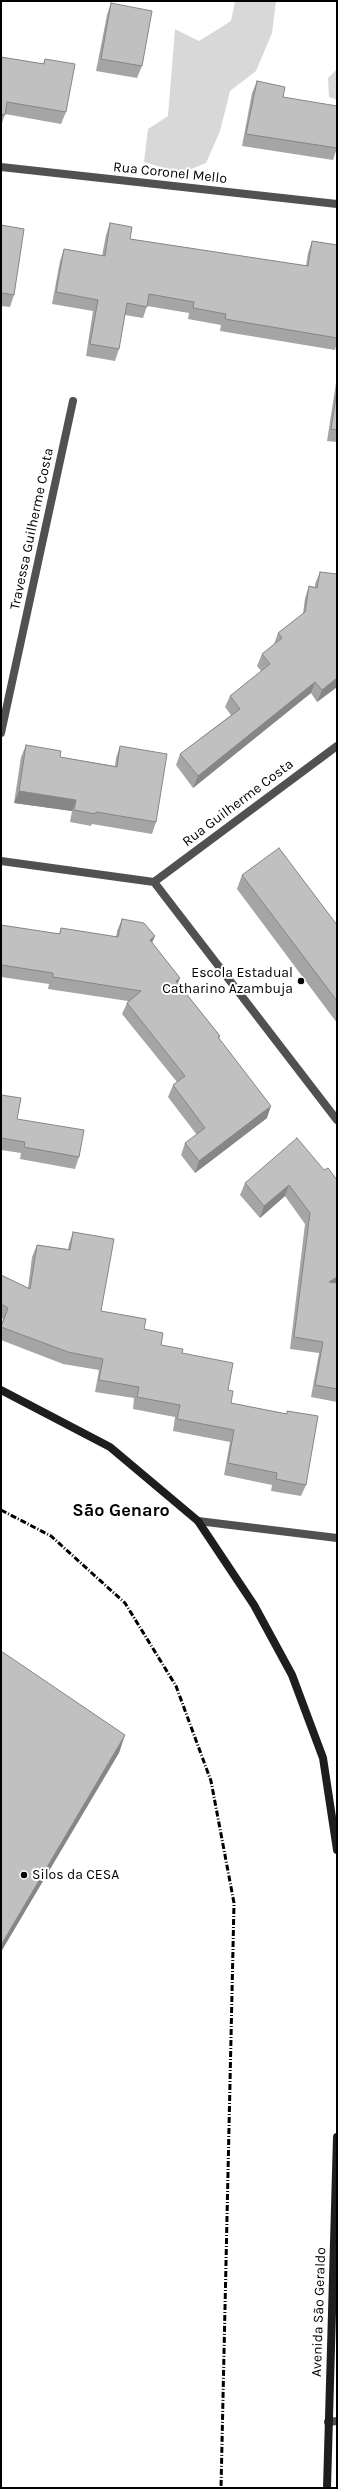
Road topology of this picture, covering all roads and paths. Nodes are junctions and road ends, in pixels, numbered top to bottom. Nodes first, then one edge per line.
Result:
1 (1, 167) edge
2 (337, 204) edge
3 (73, 401) dead end
4 (1, 733) edge
5 (337, 746) edge
6 (1, 861) edge
7 (154, 882) junction
8 (337, 1120) edge
9 (1, 1390) edge
10 (198, 1521) junction
11 (337, 1538) edge
12 (337, 1850) edge
13 (337, 2137) edge
14 (337, 2421) edge
15 (328, 2422) junction
16 (327, 2488) edge

1 - 2 street, Rua Coronel Mello
3 - 4 street, Travessa Guilherme Costa
5 - 7 street, Rua Guilherme Costa
6 - 7 street
7 - 8 street
9 - 10 street
10 - 11 street
10 - 12 street
13 - 15 street, Avenida São Geraldo
14 - 15 street
15 - 16 street, Avenida São Geraldo

